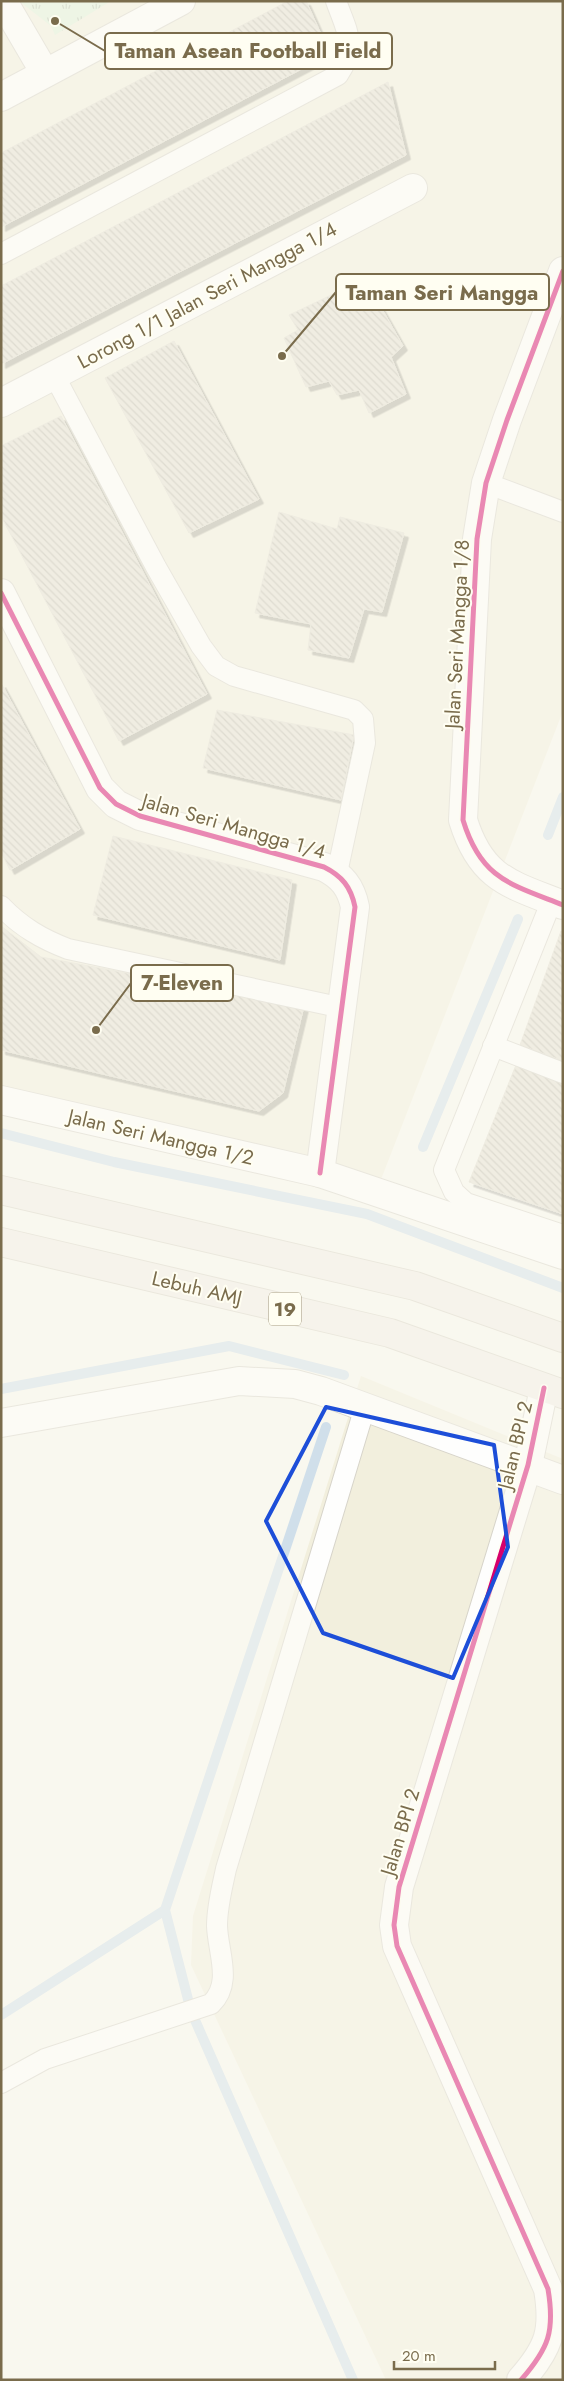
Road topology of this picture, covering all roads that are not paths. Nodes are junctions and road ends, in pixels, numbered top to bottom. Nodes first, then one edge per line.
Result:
1 (3, 1) edge
2 (181, 1) edge
3 (336, 1) edge
4 (45, 73) junction
5 (1, 97) edge
6 (413, 188) dead end
7 (1, 254) edge
8 (563, 271) edge
9 (54, 375) junction
10 (1, 403) edge
11 (486, 483) junction
12 (563, 512) edge
13 (1, 593) edge
14 (336, 873) junction
15 (557, 902) edge
16 (1, 906) edge
17 (343, 1008) junction
18 (493, 1046) junction
19 (563, 1073) edge
20 (1, 1100) edge
21 (320, 1173) junction
22 (1, 1190) edge
23 (563, 1235) edge
24 (1, 1242) edge
25 (563, 1255) edge
26 (563, 1338) edge
27 (554, 1391) edge
28 (365, 1407) junction
29 (1, 1423) edge
30 (528, 1465) junction
31 (563, 1480) edge
32 (1, 2082) edge
33 (522, 2380) edge

1 - 4 street
2 - 4 street
3 - 7 lane
4 - 5 street
6 - 9 street, Lorong 1/1 Jalan Seri Mangga 1/4
8 - 11 street, Jalan Seri Mangga 1/8
9 - 10 street, Lorong 1/1 Jalan Seri Mangga 1/4
9 - 14 lane
11 - 12 lane
11 - 15 street, Jalan Seri Mangga 1/8
13 - 14 street, Jalan Seri Mangga 1/4
14 - 17 street, Jalan Seri Mangga 1/4
15 - 18 lane
16 - 17 lane
17 - 21 street, Jalan Seri Mangga 1/4
18 - 19 lane
18 - 23 lane
20 - 21 street, Jalan Seri Mangga 1/2
21 - 25 street, Jalan Seri Mangga 1/2
22 - 26 highway
24 - 27 highway, Lebuh AMJ / 19
27 - 30 street, Jalan BPI 2
28 - 29 street
28 - 30 street
28 - 32 lane
30 - 31 street
30 - 33 street, Jalan BPI 2

